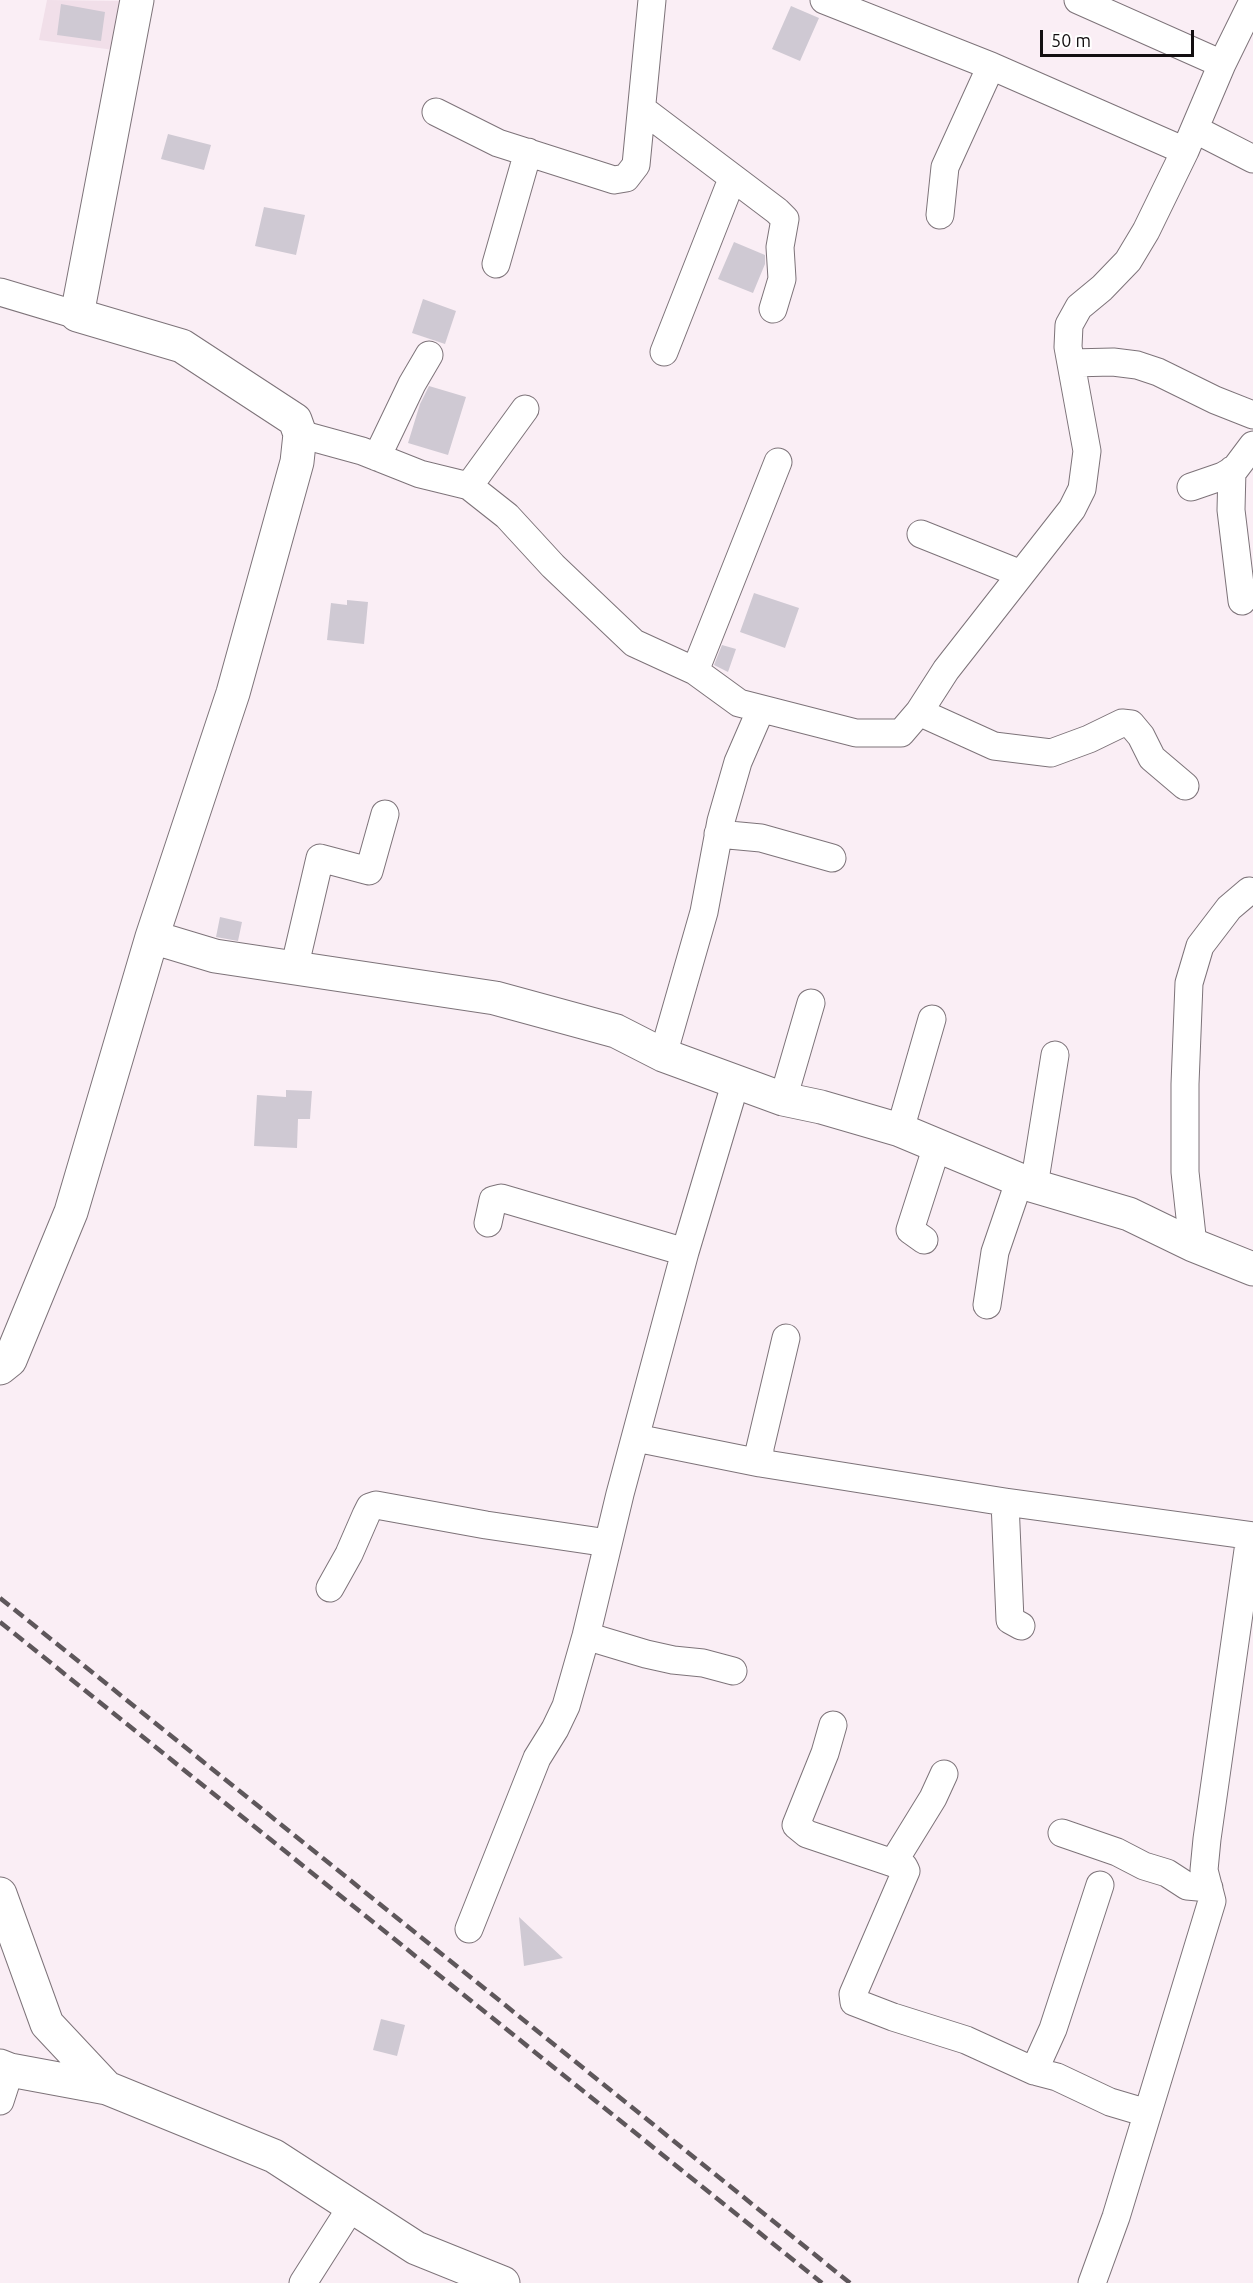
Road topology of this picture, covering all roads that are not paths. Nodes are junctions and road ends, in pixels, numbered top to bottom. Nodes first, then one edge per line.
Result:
1 (137, 0) edge
2 (652, 0) edge
3 (824, 0) edge
4 (1078, 0) edge
5 (1253, 1) edge
6 (1222, 64) junction
7 (991, 66) junction
8 (642, 109) junction
9 (436, 112) dead end
10 (1190, 142) junction
11 (528, 153) junction
12 (1253, 159) edge
13 (732, 179) junction
14 (940, 215) dead end
15 (496, 264) dead end
16 (0, 292) edge
17 (773, 309) dead end
18 (77, 315) junction
19 (664, 352) dead end
20 (429, 355) dead end
21 (1071, 363) junction
22 (525, 409) dead end
23 (1253, 415) edge
24 (300, 434) junction
25 (1253, 445) edge
26 (377, 457) junction
27 (778, 462) dead end
28 (1232, 470) junction
29 (469, 486) junction
30 (1191, 487) dead end
31 (921, 534) dead end
32 (1021, 574) junction
33 (1242, 601) dead end
34 (695, 670) junction
35 (761, 709) junction
36 (920, 712) junction
37 (1185, 786) dead end
38 (385, 814) dead end
39 (718, 834) junction
40 (832, 858) dead end
41 (1249, 891) dead end
42 (152, 937) junction
43 (294, 969) junction
44 (811, 1003) dead end
45 (932, 1019) dead end
46 (663, 1055) junction
47 (1055, 1055) dead end
48 (736, 1081) junction
49 (783, 1099) junction
50 (900, 1130) junction
51 (937, 1146) junction
52 (1027, 1183) junction
53 (488, 1223) dead end
54 (924, 1240) dead end
55 (1193, 1245) junction
56 (685, 1252) junction
57 (1253, 1269) edge
58 (987, 1305) dead end
59 (786, 1338) dead end
60 (0, 1368) edge
61 (636, 1438) junction
62 (760, 1463) junction
63 (1005, 1502) junction
64 (1251, 1536) edge
65 (608, 1543) junction
66 (330, 1588) dead end
67 (1021, 1626) dead end
68 (586, 1636) junction
69 (733, 1671) dead end
70 (833, 1725) dead end
71 (944, 1774) dead end
72 (1062, 1833) dead end
73 (893, 1863) junction
74 (1100, 1885) dead end
75 (1209, 1888) junction
76 (0, 1894) edge
77 (469, 1929) dead end
78 (5, 2068) edge
79 (1034, 2071) junction
80 (107, 2088) junction
81 (0, 2101) edge
82 (1147, 2113) junction
83 (352, 2206) junction
84 (303, 2283) edge
85 (503, 2283) edge
86 (1092, 2283) edge

1 - 18 main road
2 - 8 street
3 - 7 street
4 - 6 street
5 - 6 street
6 - 10 street
7 - 10 street
7 - 14 street
8 - 11 street
8 - 13 street
9 - 11 street
10 - 12 street
10 - 21 street
11 - 15 street
13 - 17 street
13 - 19 street
16 - 18 street
18 - 24 main road
20 - 26 street
21 - 23 street
21 - 32 street
22 - 29 street
24 - 26 street
24 - 42 main road
25 - 28 street
26 - 29 street
27 - 34 street
28 - 30 street
28 - 33 street
29 - 34 street
31 - 32 street
32 - 36 street
34 - 35 street
35 - 36 street
35 - 39 street
36 - 37 street
38 - 43 street
39 - 40 street
39 - 46 street
41 - 55 street
42 - 43 main road
42 - 60 main road
43 - 46 main road
44 - 49 street
45 - 50 street
46 - 48 main road
47 - 52 street
48 - 49 main road
48 - 56 street
49 - 50 main road
50 - 51 main road
51 - 52 main road
51 - 54 street
52 - 55 main road
52 - 58 street
53 - 56 street
55 - 57 main road
56 - 61 street
59 - 62 street
61 - 62 street
61 - 65 street
62 - 63 street
63 - 64 street
63 - 67 street
64 - 75 street
65 - 66 street
65 - 68 street
68 - 69 street
68 - 77 street
70 - 73 street
71 - 73 street
72 - 75 street
73 - 79 street
74 - 79 street
75 - 82 street
76 - 80 main road
78 - 80 main road
78 - 81 street
79 - 82 street
80 - 83 main road
82 - 86 street
83 - 84 street
83 - 85 main road

